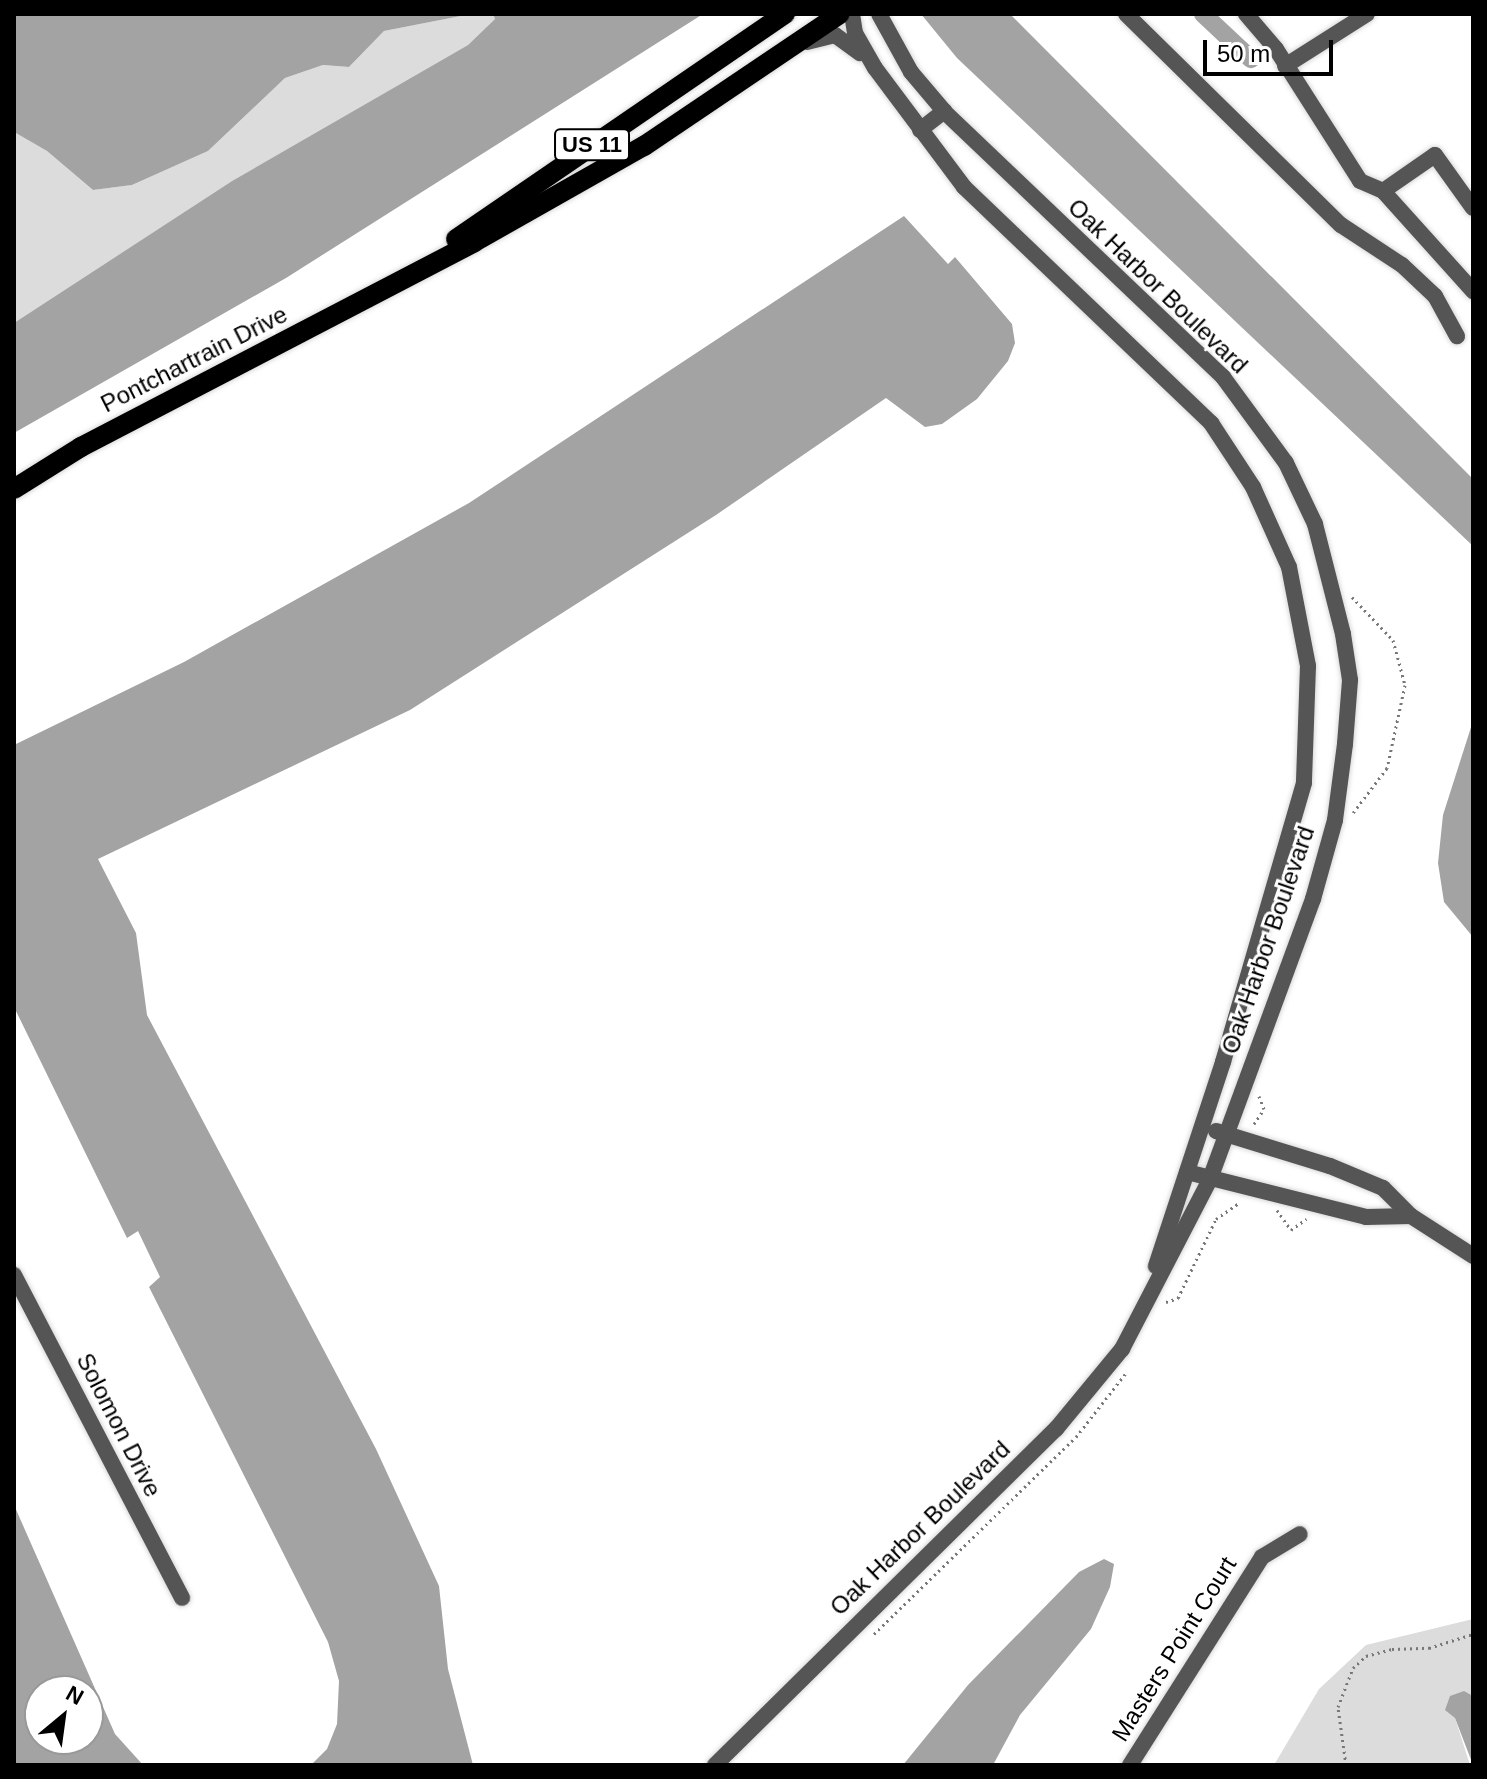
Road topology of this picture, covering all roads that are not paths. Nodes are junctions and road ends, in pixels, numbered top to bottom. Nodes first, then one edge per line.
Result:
1 (785, 14) edge
2 (840, 14) edge
3 (852, 14) edge
4 (879, 14) edge
5 (1126, 14) edge
6 (1246, 14) edge
7 (1367, 14) edge
8 (802, 44) junction
9 (1285, 66) junction
10 (875, 68) junction
11 (944, 111) junction
12 (920, 130) junction
13 (1383, 191) junction
14 (1473, 208) edge
15 (400, 278) junction
16 (1473, 291) edge
17 (1457, 336) dead end
18 (14, 489) edge
19 (1201, 1127) junction
20 (1225, 1133) junction
21 (1187, 1172) junction
22 (1210, 1179) junction
23 (1411, 1216) junction
24 (1473, 1256) edge
25 (14, 1275) edge
26 (1141, 1311) junction
27 (1300, 1534) dead end
28 (182, 1598) dead end
29 (715, 1765) edge
30 (1130, 1765) edge

1 - 15 main road, Pontchartrain Drive / US 11
2 - 8 main road, Pontchartrain Drive / US 11
3 - 10 street, Oak Harbor Boulevard
4 - 11 street, Oak Harbor Boulevard
5 - 17 street
6 - 9 street
7 - 9 street
8 - 10 street
8 - 15 main road, Pontchartrain Drive / US 11
9 - 13 street
10 - 12 street, Oak Harbor Boulevard
11 - 12 street
11 - 20 street, Oak Harbor Boulevard
12 - 19 street, Oak Harbor Boulevard
13 - 14 street
13 - 16 street
15 - 18 main road, Pontchartrain Drive / US 11
19 - 20 street
19 - 21 street, Oak Harbor Boulevard
20 - 22 street, Oak Harbor Boulevard
20 - 23 street
21 - 22 street
21 - 26 street, Oak Harbor Boulevard
22 - 23 street
22 - 26 street, Oak Harbor Boulevard
23 - 24 street
25 - 28 street, Solomon Drive
26 - 29 street, Oak Harbor Boulevard
27 - 30 street, Masters Point Court

